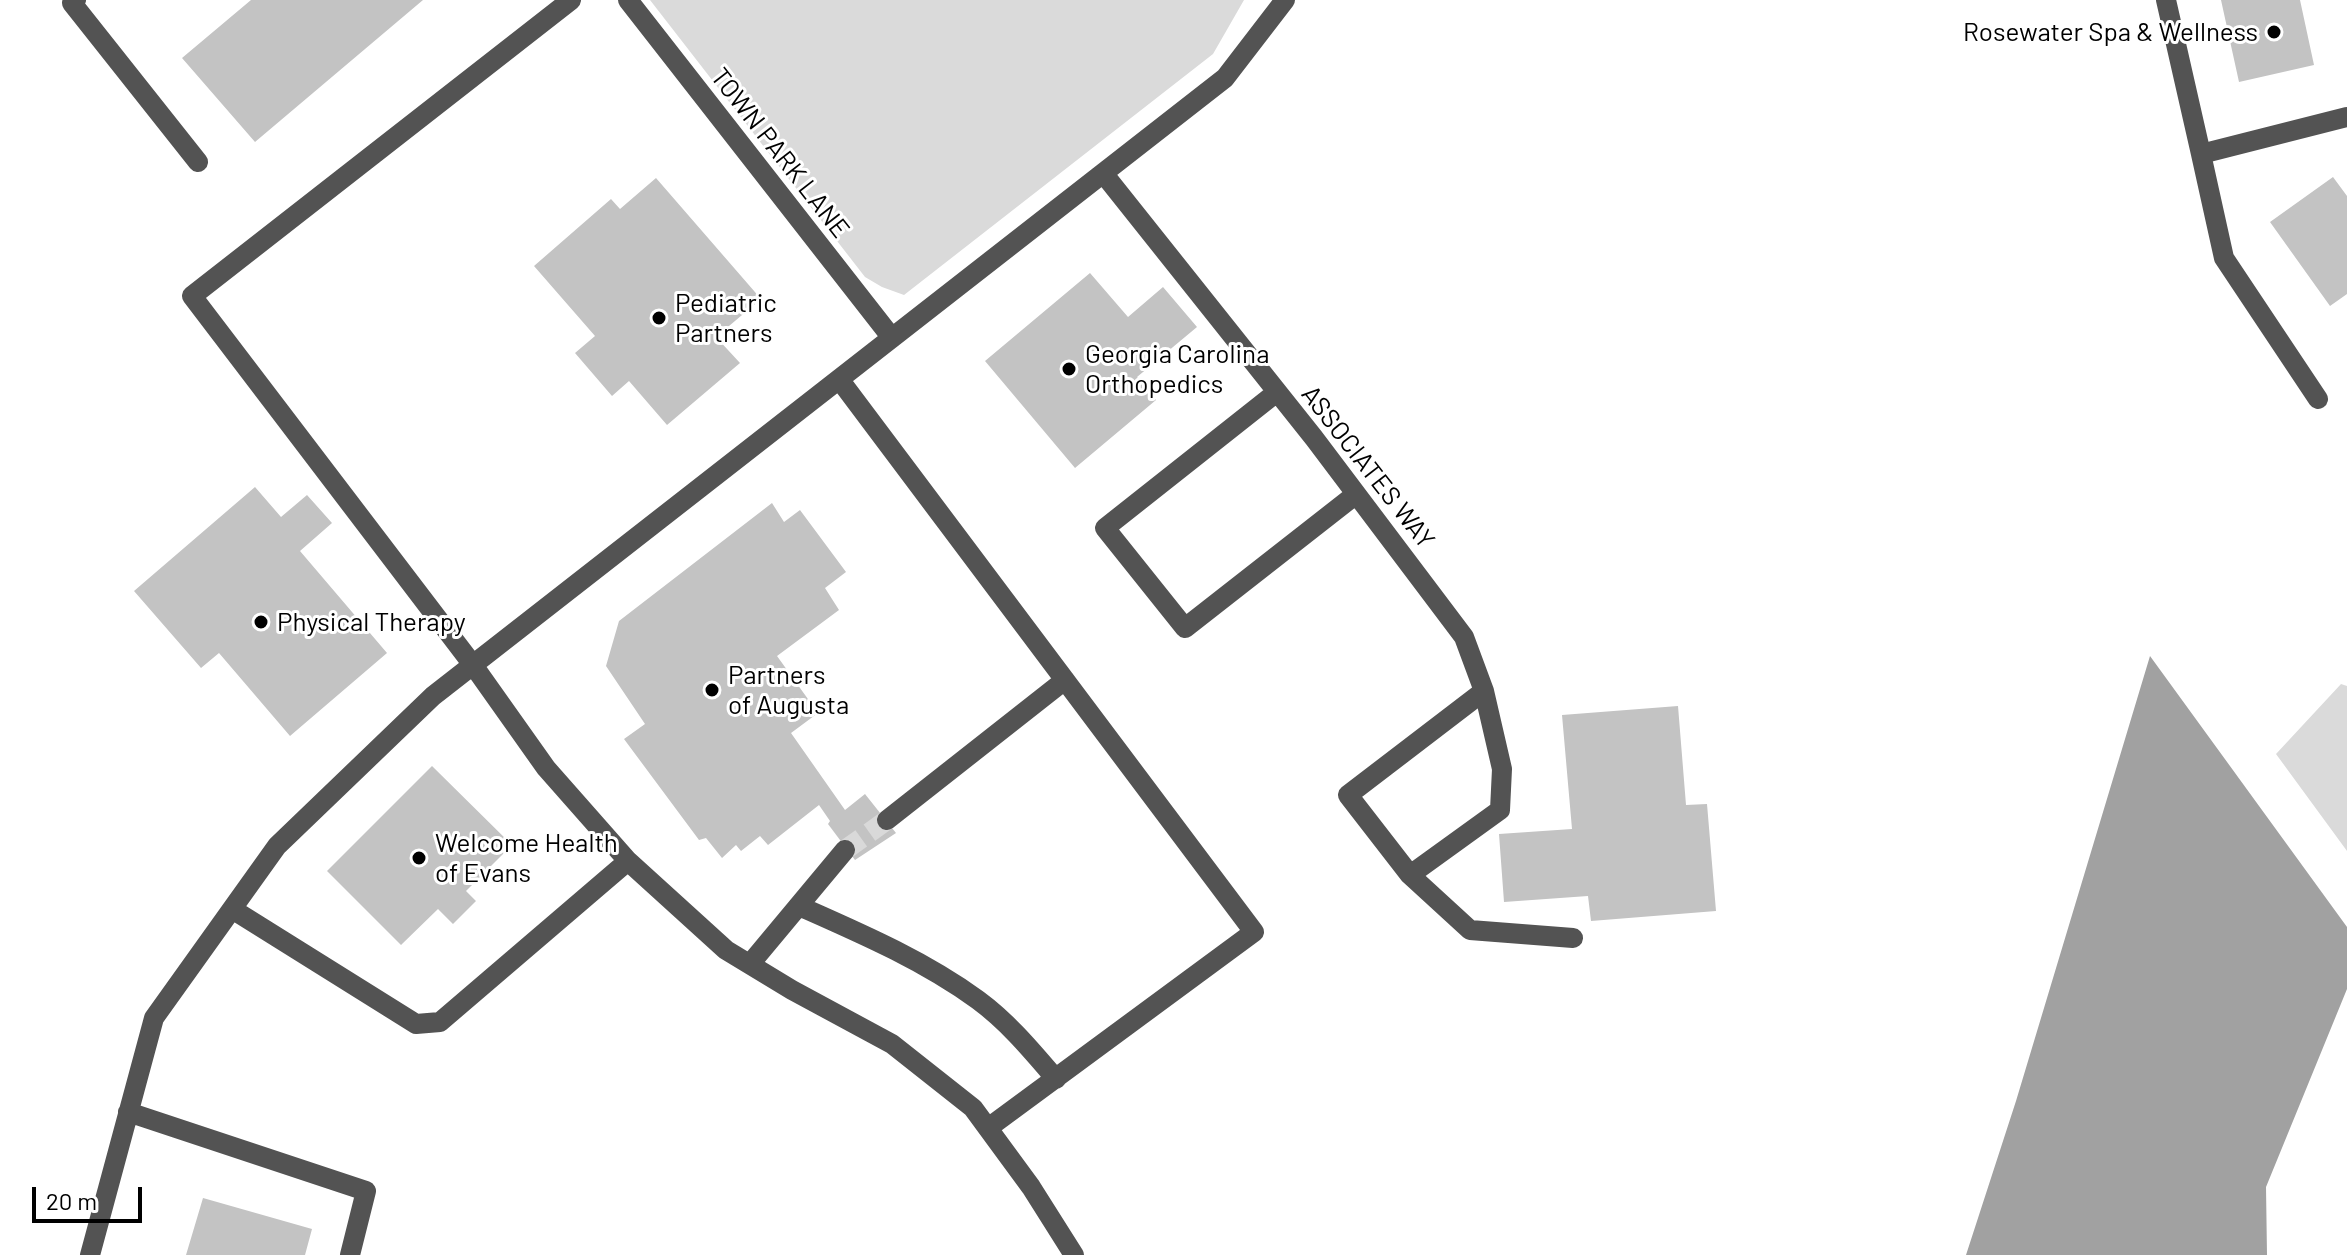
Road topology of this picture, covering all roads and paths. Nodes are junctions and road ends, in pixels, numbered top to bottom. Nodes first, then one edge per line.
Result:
1 (76, 0) edge
2 (571, 0) edge
3 (628, 0) edge
4 (1285, 0) edge
5 (2166, 0) edge
6 (2347, 117) edge
7 (2201, 154) junction
8 (198, 162) dead end
9 (1103, 173) junction
10 (892, 338) junction
11 (839, 379) junction
12 (1277, 392) junction
13 (2318, 399) dead end
14 (1355, 495) junction
15 (473, 665) junction
16 (1065, 680) junction
17 (1484, 691) junction
18 (887, 820) tunnel mouth
19 (845, 850) tunnel mouth
20 (628, 861) junction
21 (1410, 875) junction
22 (799, 906) junction
23 (232, 909) junction
24 (1573, 938) dead end
25 (750, 964) junction
26 (1056, 1079) junction
27 (128, 1112) junction
28 (988, 1128) junction
29 (90, 1255) edge
30 (350, 1255) edge
31 (1074, 1255) edge

1 - 8 lane
2 - 15 lane
3 - 10 lane, TOWN PARK LANE
4 - 9 lane
5 - 7 lane
6 - 7 lane
7 - 13 lane
9 - 10 lane
9 - 12 lane, ASSOCIATES WAY
10 - 11 lane
11 - 15 lane
11 - 16 lane
12 - 14 lane, ASSOCIATES WAY
12 - 14 lane
14 - 17 lane, ASSOCIATES WAY
15 - 20 lane
15 - 23 lane
16 - 18 lane
16 - 26 lane
17 - 21 lane, ASSOCIATES WAY
17 - 21 lane
19 - 22 lane
20 - 23 lane
20 - 25 lane
21 - 24 lane
22 - 25 lane
22 - 26 lane
23 - 27 lane
25 - 28 lane
26 - 28 lane
27 - 29 lane
27 - 30 lane
28 - 31 lane

